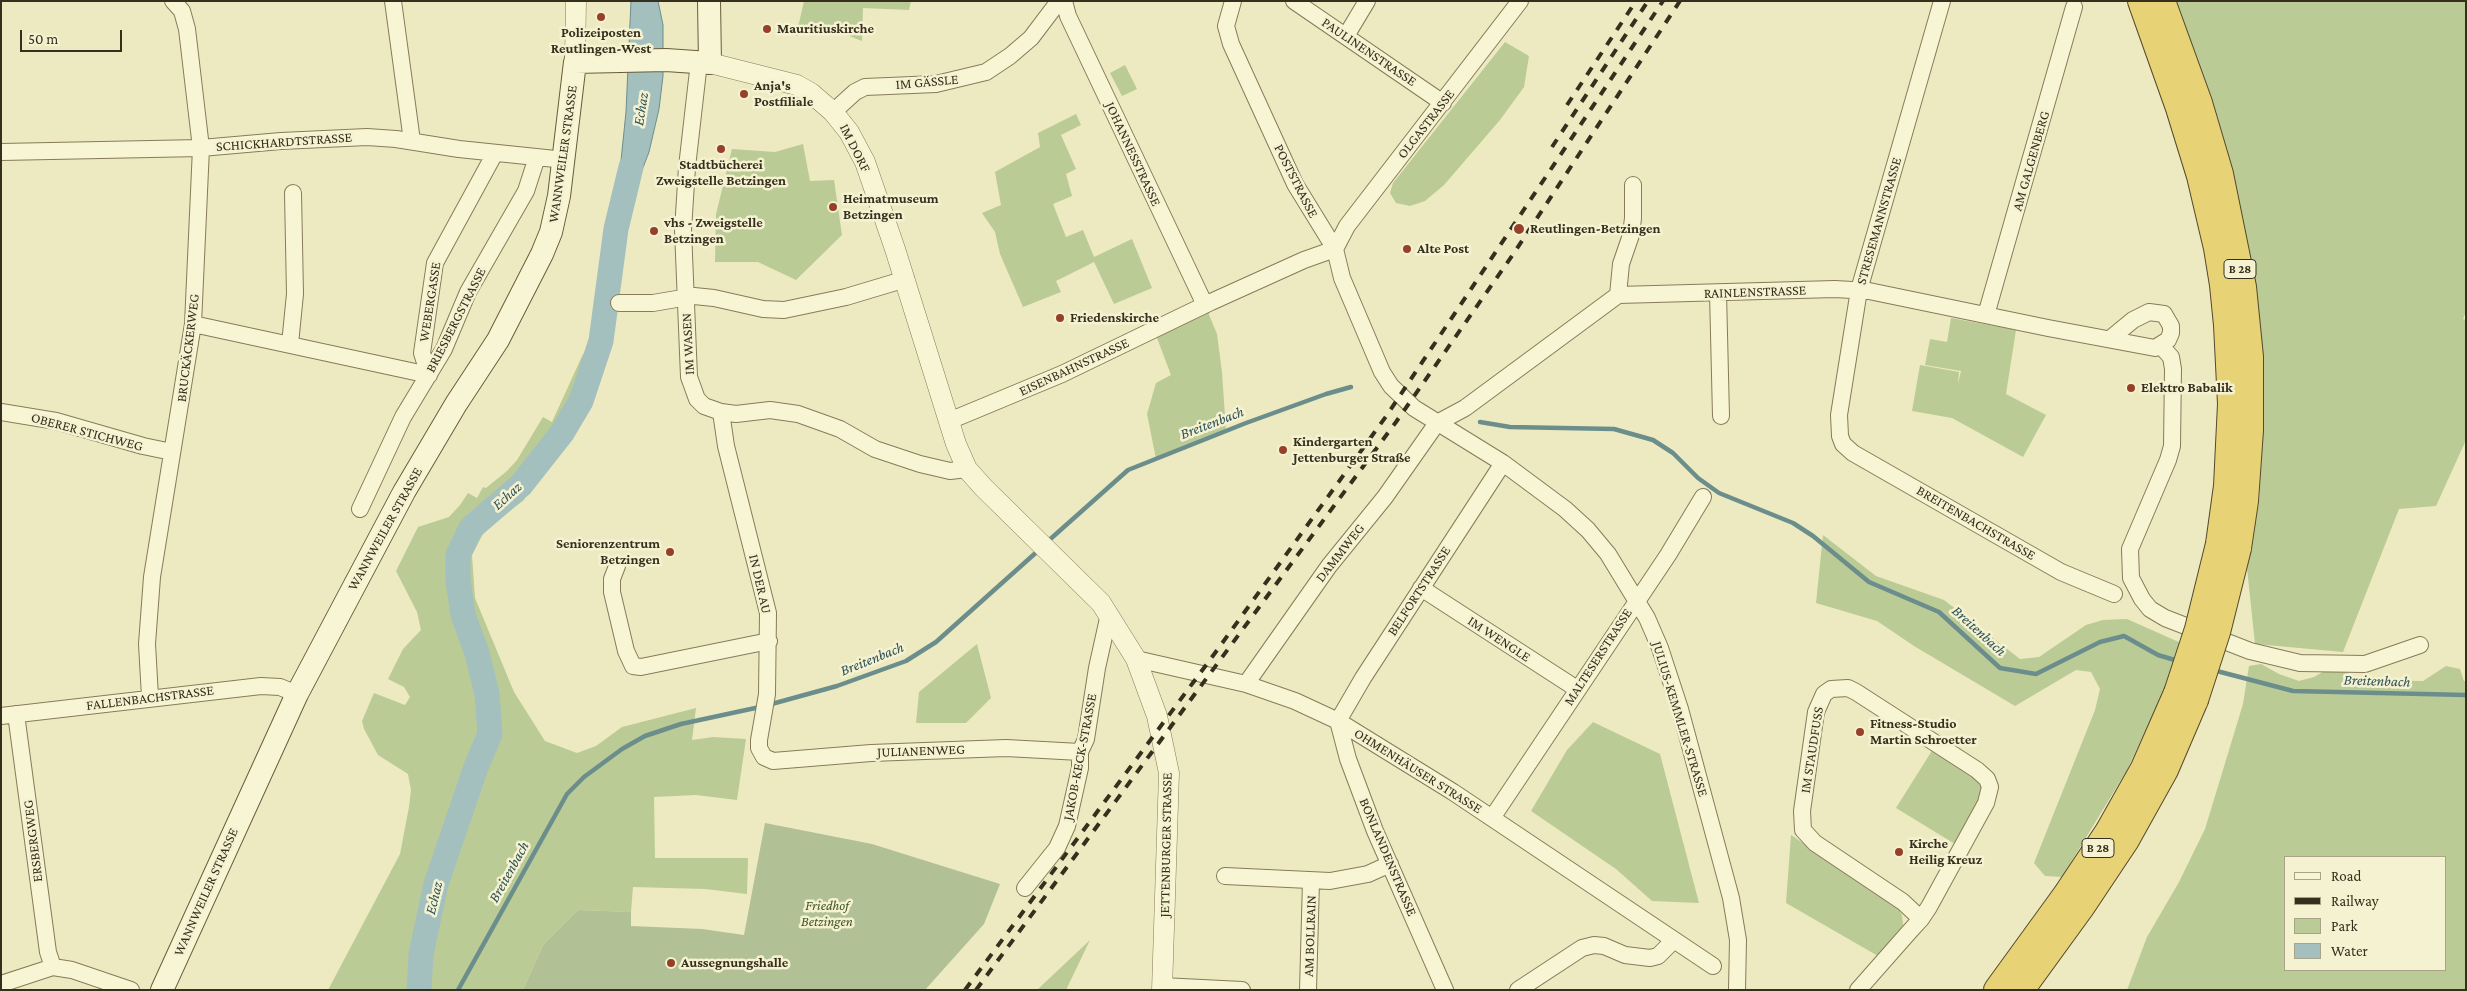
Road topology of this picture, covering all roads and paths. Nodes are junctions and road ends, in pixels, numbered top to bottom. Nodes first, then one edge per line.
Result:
1 (174, 1) edge
2 (393, 1) edge
3 (576, 1) edge
4 (709, 1) edge
5 (1059, 1) edge
6 (1064, 1) edge
7 (1233, 1) edge
8 (1294, 1) edge
9 (1367, 1) edge
10 (1520, 1) edge
11 (1942, 1) edge
12 (2141, 1) edge
13 (2162, 1) edge
14 (2074, 7) dead end
15 (1346, 36) junction
16 (575, 62) junction
17 (705, 62) junction
18 (1443, 103) junction
19 (833, 112) junction
20 (412, 141) junction
21 (201, 148) junction
22 (1, 152) edge
23 (495, 153) junction
24 (537, 157) junction
25 (565, 160) junction
26 (1633, 185) dead end
27 (293, 193) dead end
28 (1335, 249) junction
29 (906, 279) junction
30 (1859, 290) junction
31 (1718, 293) junction
32 (1618, 295) junction
33 (686, 296) junction
34 (619, 303) dead end
35 (1205, 305) junction
36 (1986, 315) junction
37 (193, 324) junction
38 (2110, 339) junction
39 (290, 344) junction
40 (2161, 346) junction
41 (428, 375) junction
42 (2, 408) edge
43 (721, 412) junction
44 (1721, 416) dead end
45 (949, 421) junction
46 (1437, 423) junction
47 (956, 444) joint
48 (1842, 444) joint
49 (172, 452) junction
50 (1503, 463) junction
51 (967, 469) junction
52 (1703, 497) dead end
53 (360, 510) dead end
54 (2228, 546) junction
55 (617, 566) dead end
56 (1421, 588) junction
57 (2114, 594) dead end
58 (1637, 599) junction
59 (1109, 614) junction
60 (769, 640) junction
61 (2420, 645) dead end
62 (1136, 659) junction
63 (1246, 684) junction
64 (1577, 689) junction
65 (297, 694) junction
66 (2186, 696) junction
67 (150, 698) junction
68 (9, 715) edge
69 (1338, 721) junction
70 (1080, 752) junction
71 (764, 757) joint
72 (1492, 818) junction
73 (1390, 864) junction
74 (1225, 876) dead end
75 (1312, 881) junction
76 (1025, 888) dead end
77 (1921, 919) junction
78 (1674, 940) junction
79 (1713, 966) dead end
80 (53, 967) junction
81 (1, 984) edge
82 (1162, 988) edge
83 (131, 990) edge
84 (162, 990) edge
85 (1242, 990) edge
86 (1308, 990) edge
87 (1445, 990) edge
88 (1518, 990) edge
89 (1737, 990) edge
90 (1858, 990) edge
91 (1997, 990) edge
92 (2021, 990) edge

1 - 21 street, BRUCKÄCKERWEG
2 - 20 street
3 - 16 street
4 - 17 main road
5 - 19 street, IM GÄSSLE
6 - 35 street, JOHANNESSTRASSE
7 - 28 street, POSTSTRASSE
8 - 15 street, PAULINENSTRASSE
9 - 15 street
10 - 18 street, OLGASTRASSE
11 - 30 street, STRESEMANNSTRASSE
12 - 54 highway, B 28
13 - 54 highway, B 28
14 - 36 street, AM GALGENBERG
15 - 18 street, PAULINENSTRASSE
16 - 17 main road, IM DORF
16 - 25 main road, WANNWEILER STRASSE
17 - 19 street, IM DORF
17 - 33 street, IM WASEN
18 - 28 street, OLGASTRASSE
19 - 29 street, IM DORF
20 - 21 street, SCHICKHARDTSTRASSE
20 - 23 street, SCHICKHARDTSTRASSE
21 - 22 street, SCHICKHARDTSTRASSE
21 - 37 street, BRUCKÄCKERWEG
23 - 24 street, SCHICKHARDTSTRASSE
23 - 41 street, WEBERGASSE
24 - 25 street, SCHICKHARDTSTRASSE
24 - 41 street, BRIESBERGSTRASSE
25 - 65 main road, WANNWEILER STRASSE
26 - 32 street
27 - 39 street
28 - 35 street, EISENBAHNSTRASSE
28 - 46 street, POSTSTRASSE
29 - 33 street
29 - 45 street, IM DORF
30 - 31 street, RAINLENSTRASSE
30 - 36 street, RAINLENSTRASSE
30 - 48 street, STRESEMANNSTRASSE
31 - 32 street, RAINLENSTRASSE
31 - 44 street
32 - 46 street
33 - 34 street
33 - 43 street, IM WASEN
35 - 45 street, EISENBAHNSTRASSE
36 - 38 street, RAINLENSTRASSE
37 - 39 street
37 - 49 street, BRUCKÄCKERWEG
38 - 40 street, RAINLENSTRASSE
38 - 40 street
39 - 41 street
40 - 61 street
41 - 53 street, BRIESBERGSTRASSE
42 - 49 street, OBERER STICHWEG
43 - 51 street, IM WASEN
43 - 60 street, IN DER AU
45 - 47 street, IM DORF
46 - 50 street, JULIUS-KEMMLER-STRASSE
46 - 63 street, DAMMWEG
47 - 51 street, JETTENBURGER STRASSE
48 - 57 street, BREITENBACHSTRASSE
49 - 67 street, BRUCKÄCKERWEG
50 - 56 street, BELFORTSTRASSE
50 - 58 street, JULIUS-KEMMLER-STRASSE
51 - 59 street, JETTENBURGER STRASSE
52 - 58 street, MALTESERSTRASSE
54 - 66 highway, B 28, bridge
55 - 60 street
56 - 64 street, IM WENGLE
56 - 69 street, BELFORTSTRASSE
58 - 64 street, MALTESERSTRASSE
58 - 89 street, JULIUS-KEMMLER-STRASSE
59 - 62 street, JETTENBURGER STRASSE
59 - 70 street, JAKOB-KECK-STRASSE
60 - 71 street, IN DER AU
62 - 63 street, OHMENHÄUSER STRASSE
62 - 82 street, JETTENBURGER STRASSE
63 - 69 street, OHMENHÄUSER STRASSE
64 - 72 street, MALTESERSTRASSE
65 - 67 street, FALLENBACHSTRASSE
65 - 84 main road, WANNWEILER STRASSE
66 - 91 highway, B 28
66 - 92 highway, B 28
67 - 68 street, FALLENBACHSTRASSE
68 - 80 street, ERSBERGWEG
69 - 72 street, OHMENHÄUSER STRASSE
69 - 73 street, BONLANDENSTRASSE
70 - 71 street, JULIANENWEG
70 - 76 street, JAKOB-KECK-STRASSE
72 - 78 street, OHMENHÄUSER STRASSE
73 - 75 street
73 - 87 street, BONLANDENSTRASSE
74 - 75 street
75 - 86 street, AM BOLLRAIN
77 - 77 street, IM STAUDFUSS
77 - 90 street, IM STAUDFUSS
78 - 79 street, OHMENHÄUSER STRASSE
78 - 88 street
80 - 81 street
80 - 83 street
82 - 85 street

